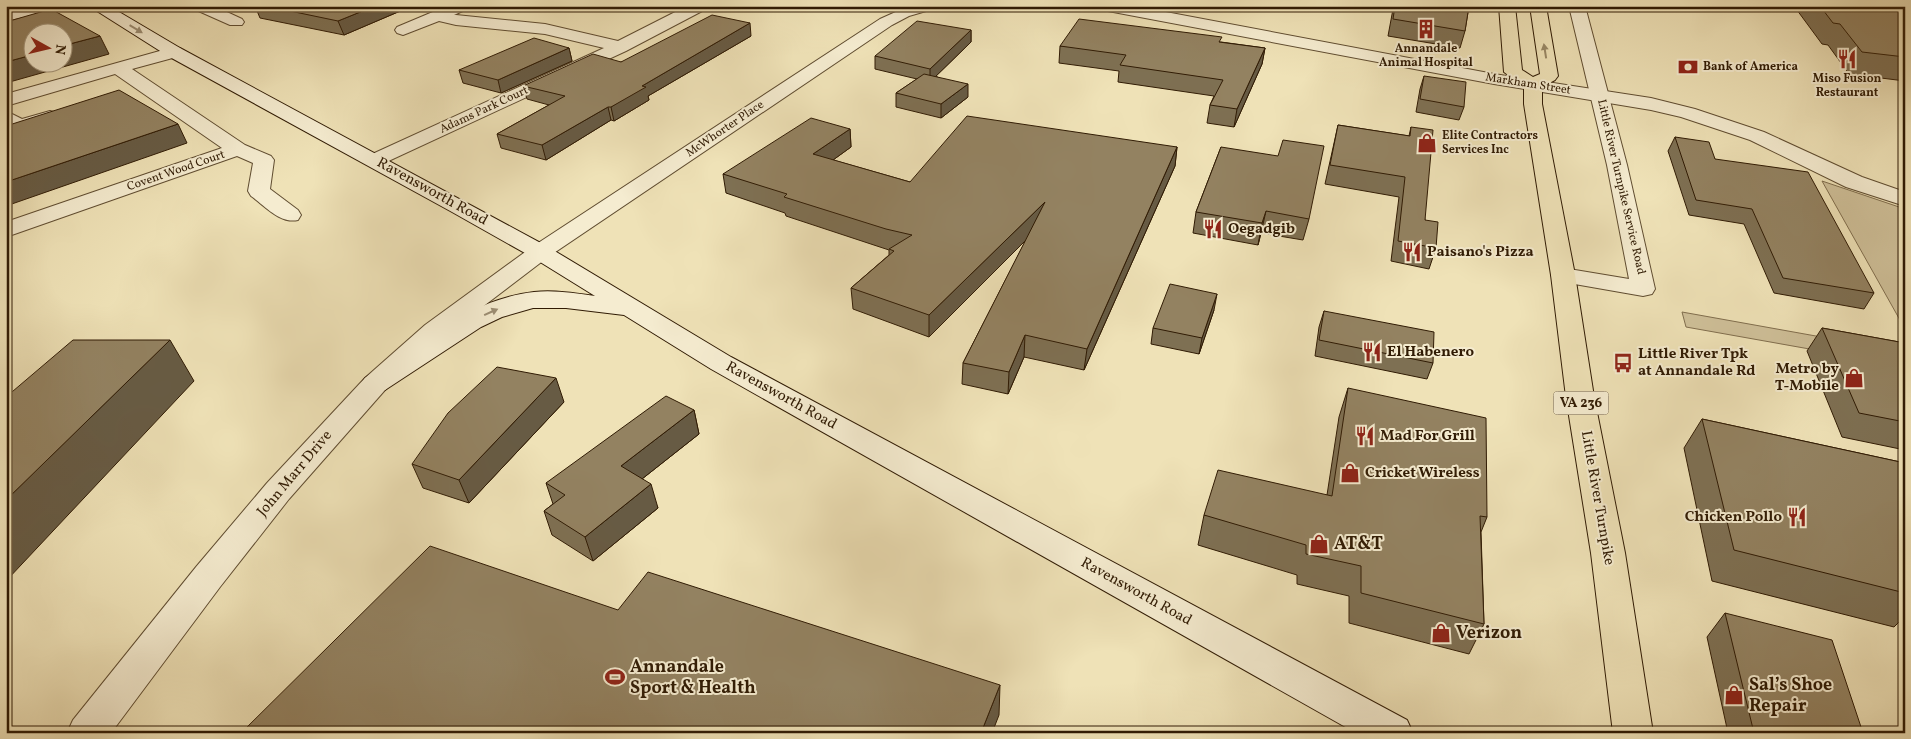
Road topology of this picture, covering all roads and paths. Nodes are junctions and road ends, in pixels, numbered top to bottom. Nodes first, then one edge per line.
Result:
1 (23, 6) edge
2 (53, 6) edge
3 (97, 6) edge
4 (200, 6) edge
5 (461, 6) edge
6 (700, 6) edge
7 (1108, 6) edge
8 (1506, 6) edge
9 (1538, 6) edge
10 (1577, 6) edge
11 (920, 8) edge
12 (6, 11) edge
13 (6, 16) edge
14 (438, 16) junction
15 (236, 22) dead end
16 (403, 30) dead end
17 (180, 46) junction
18 (620, 47) junction
19 (118, 68) junction
20 (1533, 85) junction
21 (1600, 96) junction
22 (6, 100) edge
23 (65, 112) edge
24 (6, 116) edge
25 (238, 149) junction
26 (375, 160) junction
27 (1905, 199) edge
28 (290, 215) dead end
29 (6, 230) edge
30 (540, 252) junction
31 (1563, 275) junction
32 (636, 311) junction
33 (375, 384) junction
34 (87, 733) edge
35 (1393, 733) edge
36 (1633, 733) edge

1 - 12 street
2 - 13 street
3 -> 17 street, Ravensworth Road
4 - 15 street
5 - 14 street
6 - 18 street, Adams Park Court
7 - 20 street, Markham Street
8 - 20 main road
20 -> 9 main road
10 - 21 street, Little River Turnpike Service Road
11 - 30 street, McWhorter Place
14 - 16 street
14 - 18 street
17 - 19 street
17 - 26 street, Ravensworth Road
18 - 26 street, Adams Park Court
19 - 22 street
19 - 25 street, Covent Wood Court
20 - 21 street, Markham Street
20 - 31 main road, Little River Turnpike / VA 236
21 - 27 street, Markham Street
21 - 31 street, Little River Turnpike Service Road
23 - 24 street
25 - 28 street
25 - 29 street, Covent Wood Court
26 - 30 street, Ravensworth Road
30 - 32 street, Ravensworth Road
30 - 33 street, John Marr Drive
31 - 36 main road, Little River Turnpike / VA 236
33 -> 32 street
32 - 35 street, Ravensworth Road
33 - 34 street, John Marr Drive

